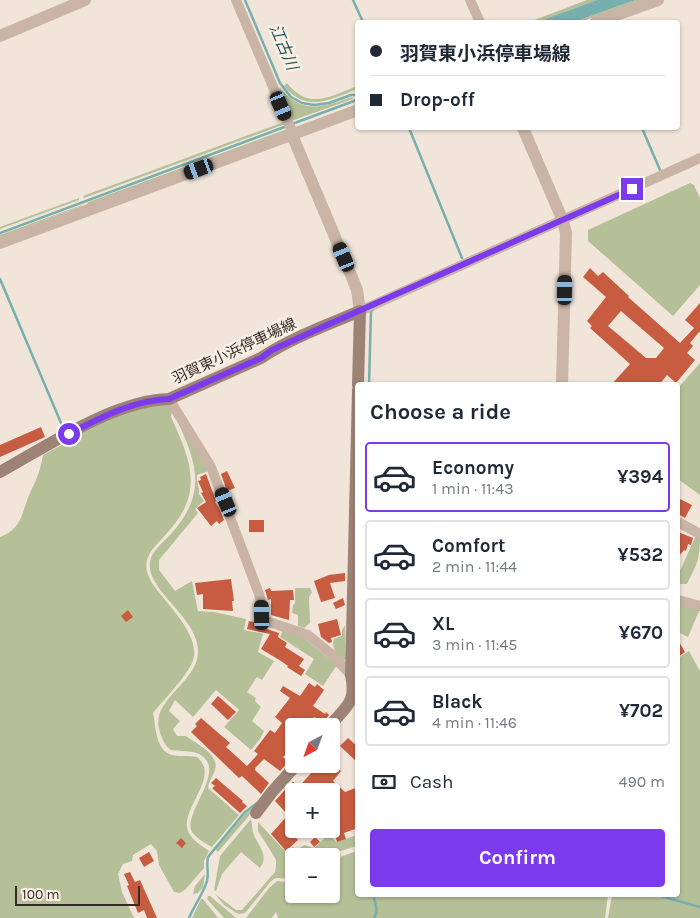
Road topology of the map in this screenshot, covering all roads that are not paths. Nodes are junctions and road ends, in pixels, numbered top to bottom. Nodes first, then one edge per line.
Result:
1 (85, 0) edge
2 (236, 0) edge
3 (470, 0) edge
4 (658, 0) edge
5 (479, 20) edge
6 (602, 20) edge
7 (0, 36) edge
8 (355, 111) edge
9 (290, 129) junction
10 (524, 130) edge
11 (700, 158) edge
12 (563, 221) junction
13 (0, 243) edge
14 (360, 311) junction
15 (358, 382) edge
16 (562, 382) edge
17 (169, 399) junction
18 (0, 472) edge
19 (680, 523) edge
20 (700, 534) edge
21 (680, 601) edge
22 (700, 606) edge
23 (355, 608) edge
24 (354, 681) edge
25 (337, 718) edge
26 (289, 773) edge
27 (256, 813) dead end

1 - 7 street
2 - 9 street
3 - 5 street
4 - 6 street
8 - 9 street
9 - 13 street
9 - 14 street
10 - 12 street
11 - 12 street
12 - 14 street
12 - 16 street
14 - 15 main road
14 - 17 main road, 羽賀東小浜停車場線
17 - 18 main road, 羽賀東小浜停車場線
17 - 24 street
19 - 20 street
21 - 22 street
23 - 24 main road
24 - 25 main road
26 - 27 main road

